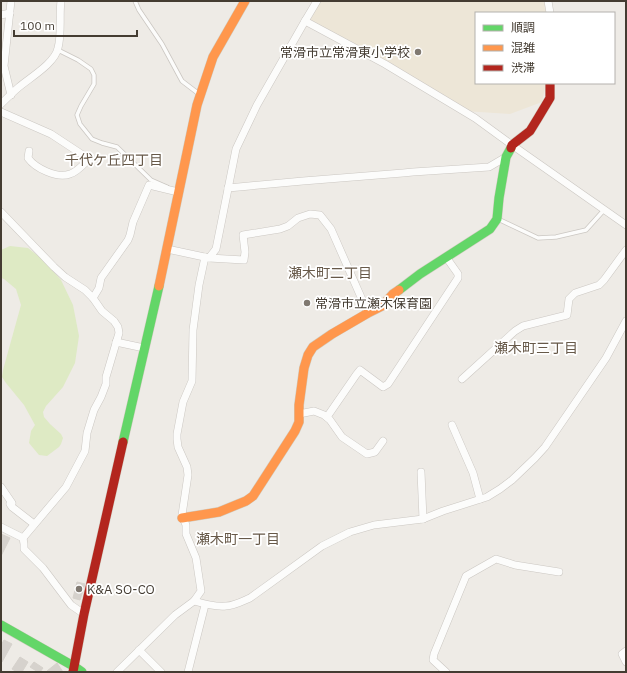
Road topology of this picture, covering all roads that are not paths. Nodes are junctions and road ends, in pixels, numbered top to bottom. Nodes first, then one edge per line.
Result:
1 (11, 1) edge
2 (61, 1) edge
3 (135, 1) edge
4 (245, 1) edge
5 (317, 1) edge
6 (548, 1) edge
7 (550, 12) edge
8 (10, 13) junction
9 (1, 15) edge
10 (305, 21) junction
11 (58, 50) junction
12 (2, 66) edge
13 (550, 84) edge
14 (200, 94) junction
15 (11, 95) junction
16 (1, 104) edge
17 (1, 112) edge
18 (512, 145) junction
19 (29, 151) dead end
20 (506, 157) junction
21 (228, 188) junction
22 (175, 191) junction
23 (604, 210) junction
24 (1, 212) edge
25 (497, 219) junction
26 (626, 225) edge
27 (167, 249) junction
28 (626, 250) edge
29 (446, 257) junction
30 (207, 258) junction
31 (92, 298) junction
32 (368, 313) junction
33 (626, 321) edge
34 (116, 342) junction
35 (144, 348) junction
36 (462, 379) dead end
37 (299, 414) junction
38 (328, 417) junction
39 (452, 425) dead end
40 (383, 441) dead end
41 (421, 472) dead end
42 (1, 487) edge
43 (480, 499) junction
44 (182, 518) junction
45 (423, 519) junction
46 (34, 524) junction
47 (1, 527) edge
48 (22, 538) junction
49 (559, 572) dead end
50 (194, 601) junction
51 (205, 604) junction
52 (84, 614) junction
53 (1, 625) edge
54 (139, 650) junction
55 (626, 651) edge
56 (626, 662) edge
57 (76, 670) edge
58 (117, 672) edge
59 (161, 672) edge
60 (188, 672) edge
61 (446, 672) edge

1 - 8 street
2 - 11 street
3 - 14 lane
4 - 14 street
5 - 10 street
6 - 7 street
8 - 9 street
8 - 12 street
10 - 18 street
10 - 21 street
11 - 15 street
11 - 22 lane
12 - 15 street
13 - 18 street
14 - 22 street
15 - 16 street
17 - 19 street
18 - 20 street
18 - 23 street
20 - 21 street
20 - 25 street
21 - 30 street
22 - 27 street
22 - 31 street
23 - 25 lane
23 - 26 street
24 - 31 street
25 - 29 street
27 - 30 street
27 - 35 street
28 - 36 street
29 - 32 street
29 - 38 street
30 - 32 street
30 - 44 street
31 - 34 street
32 - 37 street
33 - 43 street
34 - 35 street
34 - 46 street
35 - 52 street
37 - 38 street
37 - 44 street
38 - 40 street
39 - 43 street
41 - 45 street
42 - 46 street
43 - 45 street
44 - 50 street
45 - 51 street
46 - 48 street
47 - 48 street
48 - 52 street
49 - 61 street
50 - 51 street
50 - 54 street
51 - 60 street
52 - 57 street
53 - 57 street
54 - 58 street
54 - 59 street
55 - 56 street

